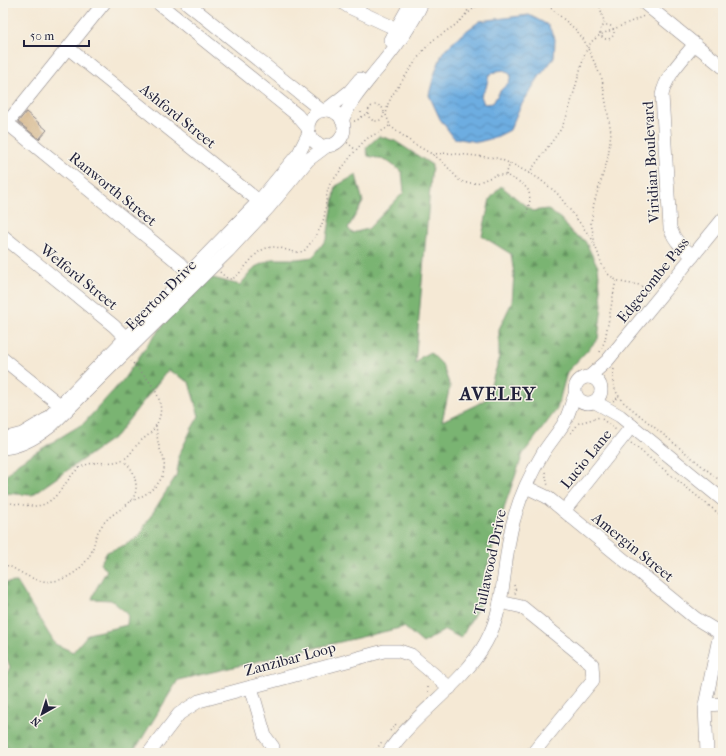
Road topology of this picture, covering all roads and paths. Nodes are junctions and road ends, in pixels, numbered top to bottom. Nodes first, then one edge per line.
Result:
1 (104, 3) edge
2 (158, 3) edge
3 (188, 3) edge
4 (411, 3) edge
5 (422, 3) edge
6 (472, 3) edge
7 (480, 3) edge
8 (545, 3) edge
9 (599, 3) edge
10 (644, 3) edge
11 (347, 4) edge
12 (655, 12) junction
13 (464, 17) junction
14 (605, 24) junction
15 (614, 29) junction
16 (401, 31) junction
17 (600, 35) junction
18 (695, 44) junction
19 (588, 47) junction
20 (68, 48) junction
21 (723, 67) edge
22 (324, 110) junction
23 (385, 112) junction
24 (368, 114) junction
25 (346, 117) junction
26 (390, 125) junction
27 (5, 126) edge
28 (309, 131) junction
29 (344, 140) junction
30 (331, 146) junction
31 (356, 151) junction
32 (432, 154) junction
33 (510, 163) junction
34 (529, 173) junction
35 (506, 175) junction
36 (263, 205) junction
37 (527, 213) dead end
38 (723, 219) edge
39 (3, 236) edge
40 (595, 246) junction
41 (693, 256) junction
42 (218, 270) dead end
43 (193, 278) junction
44 (658, 299) junction
45 (128, 346) junction
46 (4, 361) edge
47 (611, 364) junction
48 (594, 392) junction
49 (575, 394) junction
50 (60, 405) junction
51 (600, 418) dead end
52 (564, 423) junction
53 (156, 425) junction
54 (632, 426) junction
55 (570, 435) dead end
56 (3, 439) edge
57 (3, 448) edge
58 (122, 460) junction
59 (545, 472) dead end
60 (723, 483) edge
61 (526, 487) junction
62 (543, 495) junction
63 (723, 500) edge
64 (131, 501) junction
65 (3, 502) edge
66 (564, 511) junction
67 (3, 566) edge
68 (511, 579) dead end
69 (506, 603) junction
70 (722, 631) edge
71 (428, 679) dead end
72 (251, 687) junction
73 (450, 688) junction
74 (424, 697) dead end
75 (723, 704) edge
76 (705, 705) junction
77 (398, 722) dead end
78 (388, 733) dead end
79 (384, 739) dead end
80 (273, 747) dead end
81 (149, 753) edge
82 (374, 753) edge
83 (388, 753) edge
84 (533, 753) edge
85 (707, 753) edge

1 - 20 street
2 - 28 street
3 - 22 street
4 - 16 street
5 - 16 street
6 - 13 path
7 - 13 path
8 - 19 path
9 - 14 path
10 - 12 street
11 - 16 street
12 - 15 path
12 - 18 street
13 - 23 path
14 - 15 path
14 - 17 path
15 - 17 path
15 - 17 path
16 - 22 street
16 - 25 street
17 - 19 path
18 - 21 street
18 - 41 street, Viridian Boulevard
19 - 34 path
19 - 40 path
20 - 27 street
20 - 36 street, Ashford Street
22 - 25 street
22 - 28 street
23 - 24 path
23 - 24 path
23 - 26 path
24 - 25 path
25 - 29 path
25 - 30 street
26 - 31 path
26 - 32 path
27 - 43 street, Ranworth Street
28 - 30 street
28 - 36 street, Egerton Drive
29 - 30 path
29 - 31 path
30 - 36 street, Egerton Drive
31 - 42 path
32 - 33 path
32 - 35 path
33 - 34 path
33 - 35 path
34 - 40 path
35 - 37 path
36 - 43 street, Egerton Drive
38 - 41 street, Edgecombe Pass
39 - 45 street, Welford Street
40 - 44 path
41 - 44 street, Edgecombe Pass
43 - 45 street, Egerton Drive
44 - 47 street, Edgecombe Pass
45 - 50 street, Egerton Drive
45 - 53 path
45 - 57 street, Egerton Drive
46 - 50 street
47 - 48 street, Edgecombe Pass
47 - 60 path
48 - 49 street
48 - 49 street, Tullawood Drive
48 - 52 street, Tullawood Drive
48 - 54 street
49 - 52 street, Tullawood Drive
50 - 56 street, Egerton Drive
51 - 55 path
52 - 61 street, Tullawood Drive
53 - 58 path
53 - 64 path
54 - 63 street
54 - 66 street, Lucio Lane
58 - 64 path
58 - 65 path
59 - 62 path
61 - 62 street, Amergin Street
61 - 69 street, Tullawood Drive
62 - 66 street, Amergin Street
64 - 67 path
66 - 70 street, Amergin Street
68 - 69 path
69 - 73 street, Tullawood Drive
69 - 84 street
70 - 76 street
71 - 74 path
72 - 73 street, Zanzibar Loop
72 - 80 street
72 - 81 street, Zanzibar Loop
73 - 83 street, Tullawood Drive
75 - 76 street
76 - 85 street
77 - 78 path
79 - 82 path

